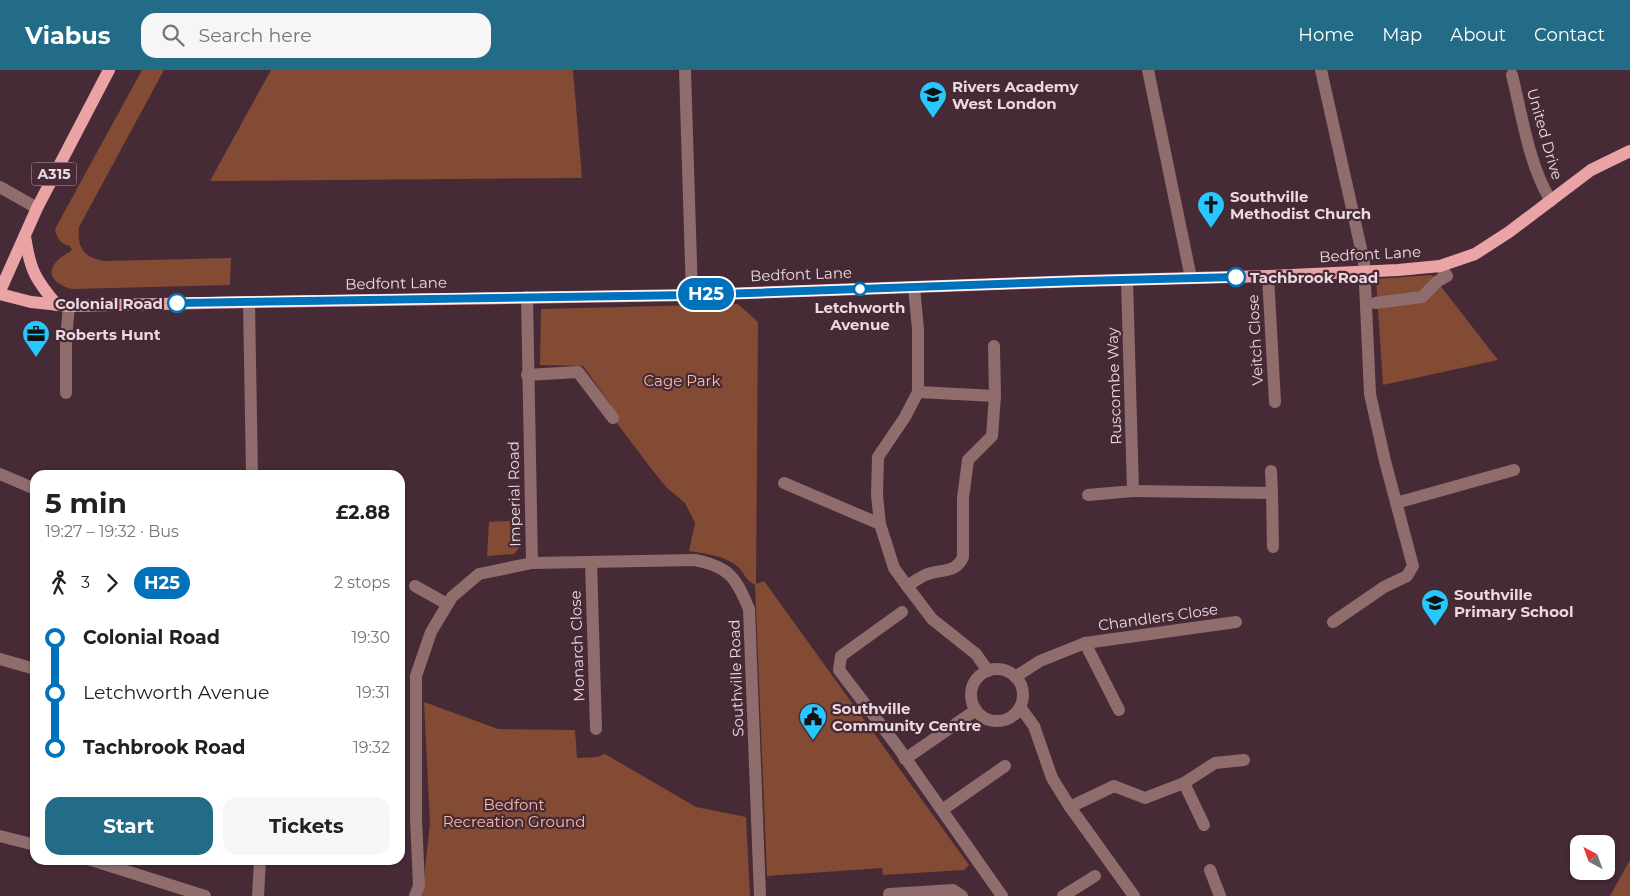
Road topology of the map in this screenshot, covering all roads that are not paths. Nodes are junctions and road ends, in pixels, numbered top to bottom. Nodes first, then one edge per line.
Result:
1 (109, 70) edge
2 (685, 70) edge
3 (1148, 70) edge
4 (1321, 70) edge
5 (1512, 76) dead end
6 (1630, 151) edge
7 (0, 187) edge
8 (1550, 201) junction
9 (37, 208) junction
10 (25, 236) junction
11 (1440, 266) junction
12 (1365, 271) junction
13 (1268, 276) junction
14 (1191, 278) junction
15 (1127, 280) junction
16 (914, 287) junction
17 (0, 292) edge
18 (692, 295) junction
19 (527, 297) junction
20 (249, 302) junction
21 (1375, 303) dead end
22 (63, 306) junction
23 (994, 346) dead end
24 (527, 375) junction
25 (918, 392) junction
26 (66, 393) dead end
27 (995, 396) junction
28 (1275, 402) dead end
29 (613, 418) dead end
30 (252, 470) edge
31 (1514, 470) dead end
32 (1271, 471) dead end
33 (0, 474) edge
34 (784, 483) dead end
35 (30, 487) edge
36 (1133, 490) junction
37 (1272, 493) junction
38 (1088, 495) dead end
39 (1396, 503) junction
40 (880, 524) junction
41 (1273, 547) dead end
42 (591, 562) junction
43 (532, 563) junction
44 (415, 586) dead end
45 (907, 586) junction
46 (448, 604) junction
47 (902, 612) dead end
48 (1236, 622) dead end
49 (1333, 622) dead end
50 (1085, 643) junction
51 (0, 659) edge
52 (30, 668) edge
53 (988, 671) junction
54 (1015, 677) junction
55 (1020, 707) junction
56 (976, 710) junction
57 (1119, 710) dead end
58 (596, 729) dead end
59 (905, 758) junction
60 (1244, 760) dead end
61 (1005, 766) dead end
62 (1184, 783) junction
63 (1070, 807) junction
64 (942, 810) junction
65 (1204, 825) dead end
66 (0, 836) edge
67 (30, 844) edge
68 (107, 865) edge
69 (260, 865) edge
70 (1210, 870) dead end
71 (1095, 876) dead end
72 (888, 894) dead end
73 (205, 896) edge
74 (258, 896) edge
75 (415, 896) edge
76 (760, 896) edge
77 (962, 896) edge
78 (1002, 896) edge
79 (1064, 896) edge
80 (1134, 896) edge
81 (1220, 896) edge

1 - 9 main road, A315
2 - 18 street
3 - 14 street
4 - 12 street
5 - 8 street, United Drive
6 - 8 main road, Bedfont Lane
7 - 9 street
8 - 11 main road, Bedfont Lane
9 - 10 main road, A315
10 - 17 main road, A315
10 - 22 main road
11 - 12 main road, Bedfont Lane
11 - 21 street
12 - 13 main road, Bedfont Lane
12 - 39 street
13 - 14 main road, Bedfont Lane
13 - 28 street, Veitch Close
14 - 15 main road, Bedfont Lane
15 - 16 main road, Bedfont Lane
15 - 36 street, Ruscombe Way
16 - 18 main road, Bedfont Lane
16 - 25 street
17 - 22 main road, Bedfont Lane
18 - 19 main road, Bedfont Lane
19 - 20 main road, Bedfont Lane
19 - 24 street, Imperial Road
20 - 22 main road, Bedfont Lane
20 - 30 street
22 - 26 street
23 - 27 street
24 - 29 street
24 - 43 street, Imperial Road
25 - 27 street
25 - 40 street
27 - 45 street
31 - 39 street
32 - 37 street
33 - 35 street
34 - 40 street
36 - 37 street
36 - 38 street
37 - 41 street
39 - 49 street
40 - 45 street
42 - 43 street, Southville Road
42 - 58 street, Monarch Close
42 - 76 street, Southville Road
43 - 46 street, Imperial Road
44 - 46 street
45 - 53 street
46 - 75 street, Imperial Road
47 - 59 street
48 - 50 street, Chandlers Close
50 - 54 street, Chandlers Close
50 - 57 street, Chandlers Close
51 - 52 street
53 - 54 street
53 - 56 street
54 - 55 street
55 - 56 street
55 - 63 street
56 - 59 street
59 - 64 street
60 - 62 street
61 - 64 street
62 - 63 street
62 - 65 street
63 - 80 street
64 - 78 street
66 - 67 street
68 - 73 street
69 - 74 street
70 - 81 street
71 - 79 street
72 - 77 street

